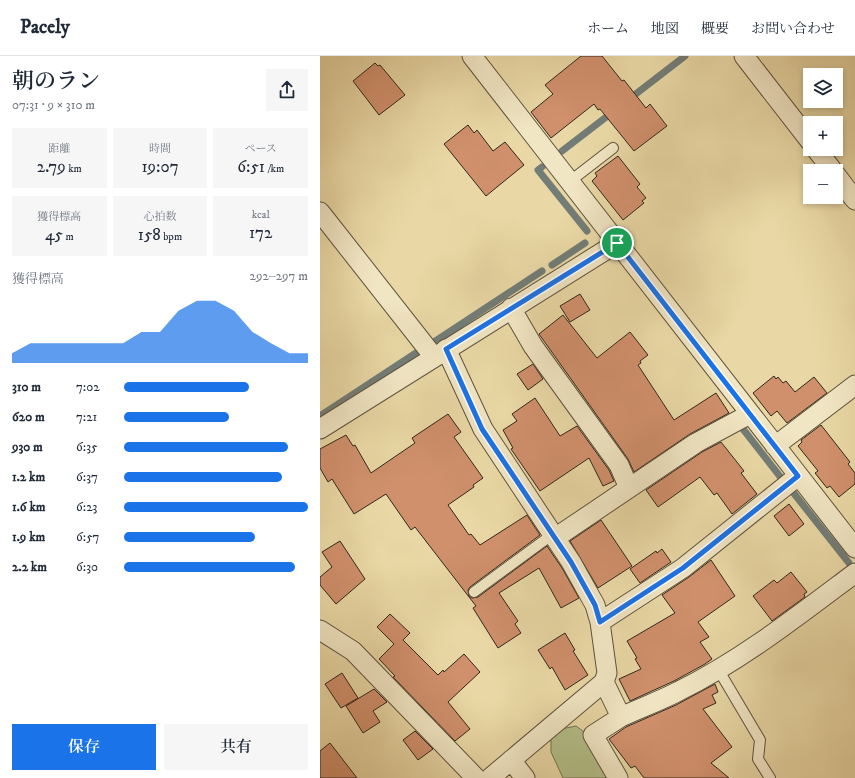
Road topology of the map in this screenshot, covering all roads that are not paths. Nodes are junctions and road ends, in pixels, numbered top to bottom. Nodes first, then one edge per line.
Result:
1 (472, 56) edge
2 (744, 56) edge
3 (803, 132) edge
4 (613, 148) dead end
5 (821, 156) edge
6 (828, 164) edge
7 (569, 182) junction
8 (843, 184) edge
9 (855, 200) edge
10 (320, 212) edge
11 (617, 243) junction
12 (511, 308) junction
13 (440, 353) junction
14 (855, 385) edge
15 (750, 414) junction
16 (320, 429) edge
17 (775, 446) junction
18 (798, 476) junction
19 (629, 488) junction
20 (554, 536) junction
21 (855, 548) edge
22 (855, 573) edge
23 (474, 592) dead end
24 (600, 622) junction
25 (320, 630) edge
26 (718, 669) junction
27 (604, 682) junction
28 (621, 717) junction
29 (511, 760) junction
30 (476, 778) edge
31 (490, 778) edge
32 (526, 778) edge
33 (618, 778) edge
34 (770, 778) edge

1 - 7 street
2 - 3 street
4 - 7 lane
5 - 6 street
7 - 11 street
8 - 9 street
10 - 13 street
11 - 12 street
11 - 15 street
12 - 13 street
12 - 19 street
13 - 16 street
13 - 20 street
14 - 17 street
15 - 17 street
15 - 19 street
17 - 18 street
18 - 21 street
18 - 24 street
19 - 20 street
20 - 23 lane
20 - 24 street
22 - 26 street
24 - 27 street
25 - 30 street
26 - 28 street
26 - 34 lane
27 - 28 street
27 - 29 street
28 - 33 street
29 - 31 street
29 - 32 street

